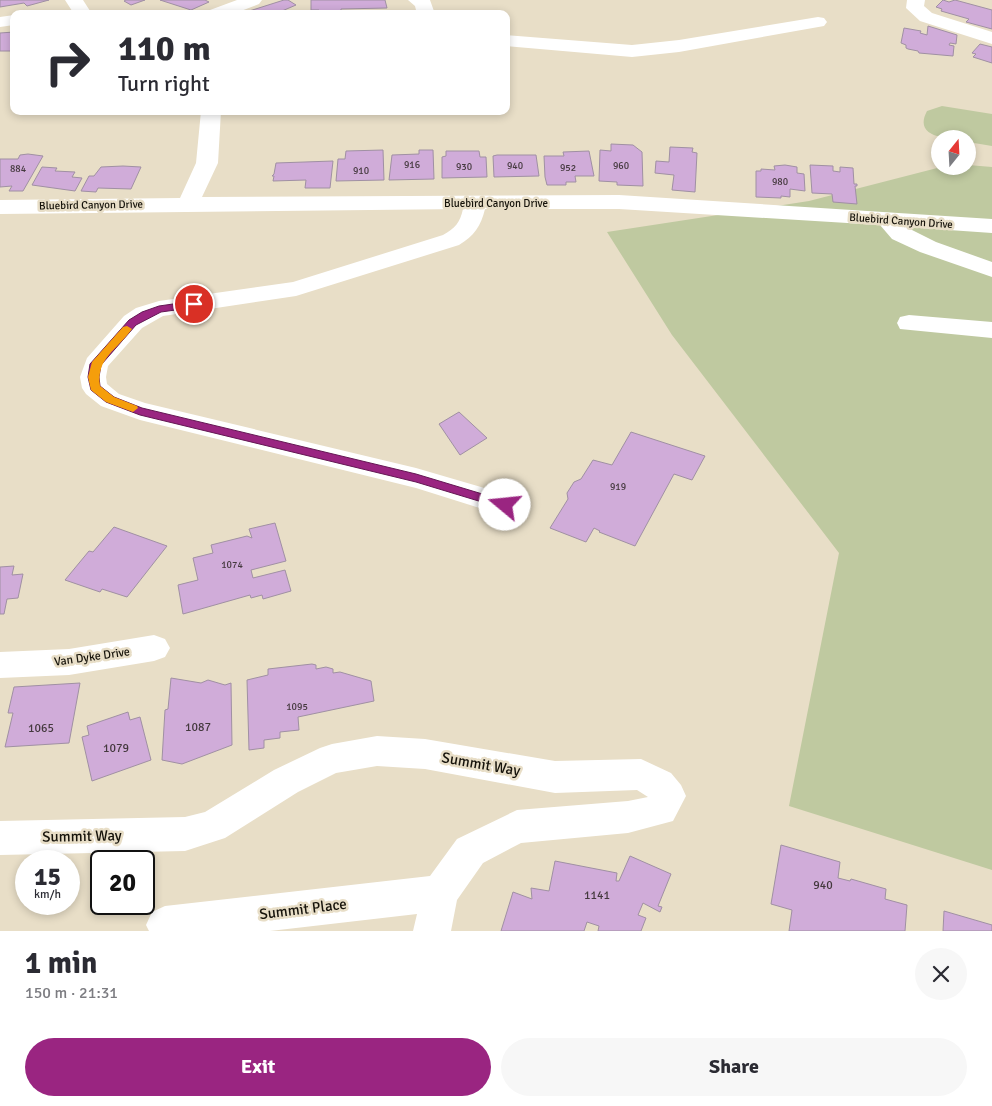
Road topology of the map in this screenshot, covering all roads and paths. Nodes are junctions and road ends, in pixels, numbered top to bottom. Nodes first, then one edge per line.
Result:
1 (253, 0) edge
2 (417, 0) edge
3 (916, 0) edge
4 (227, 10) edge
5 (425, 10) edge
6 (818, 22) dead end
7 (992, 38) edge
8 (510, 40) edge
9 (211, 115) edge
10 (476, 203) junction
11 (188, 204) junction
12 (0, 207) edge
13 (887, 220) junction
14 (992, 226) edge
15 (992, 270) edge
16 (909, 324) dead end
17 (992, 330) edge
18 (505, 505) dead end
19 (154, 648) dead end
20 (0, 665) edge
21 (0, 838) edge
22 (440, 893) junction
23 (166, 925) dead end
24 (434, 930) edge

1 - 4 street
2 - 5 street
3 - 7 street
6 - 8 street
9 - 11 street
10 - 11 street, Bluebird Canyon Drive
10 - 13 street, Bluebird Canyon Drive
10 - 18 street
11 - 12 street, Bluebird Canyon Drive
13 - 14 street, Bluebird Canyon Drive
13 - 15 street
16 - 17 street
19 - 20 street, Van Dyke Drive
21 - 22 street, Summit Way
22 - 23 street, Summit Place
22 - 24 street, Summit Way

